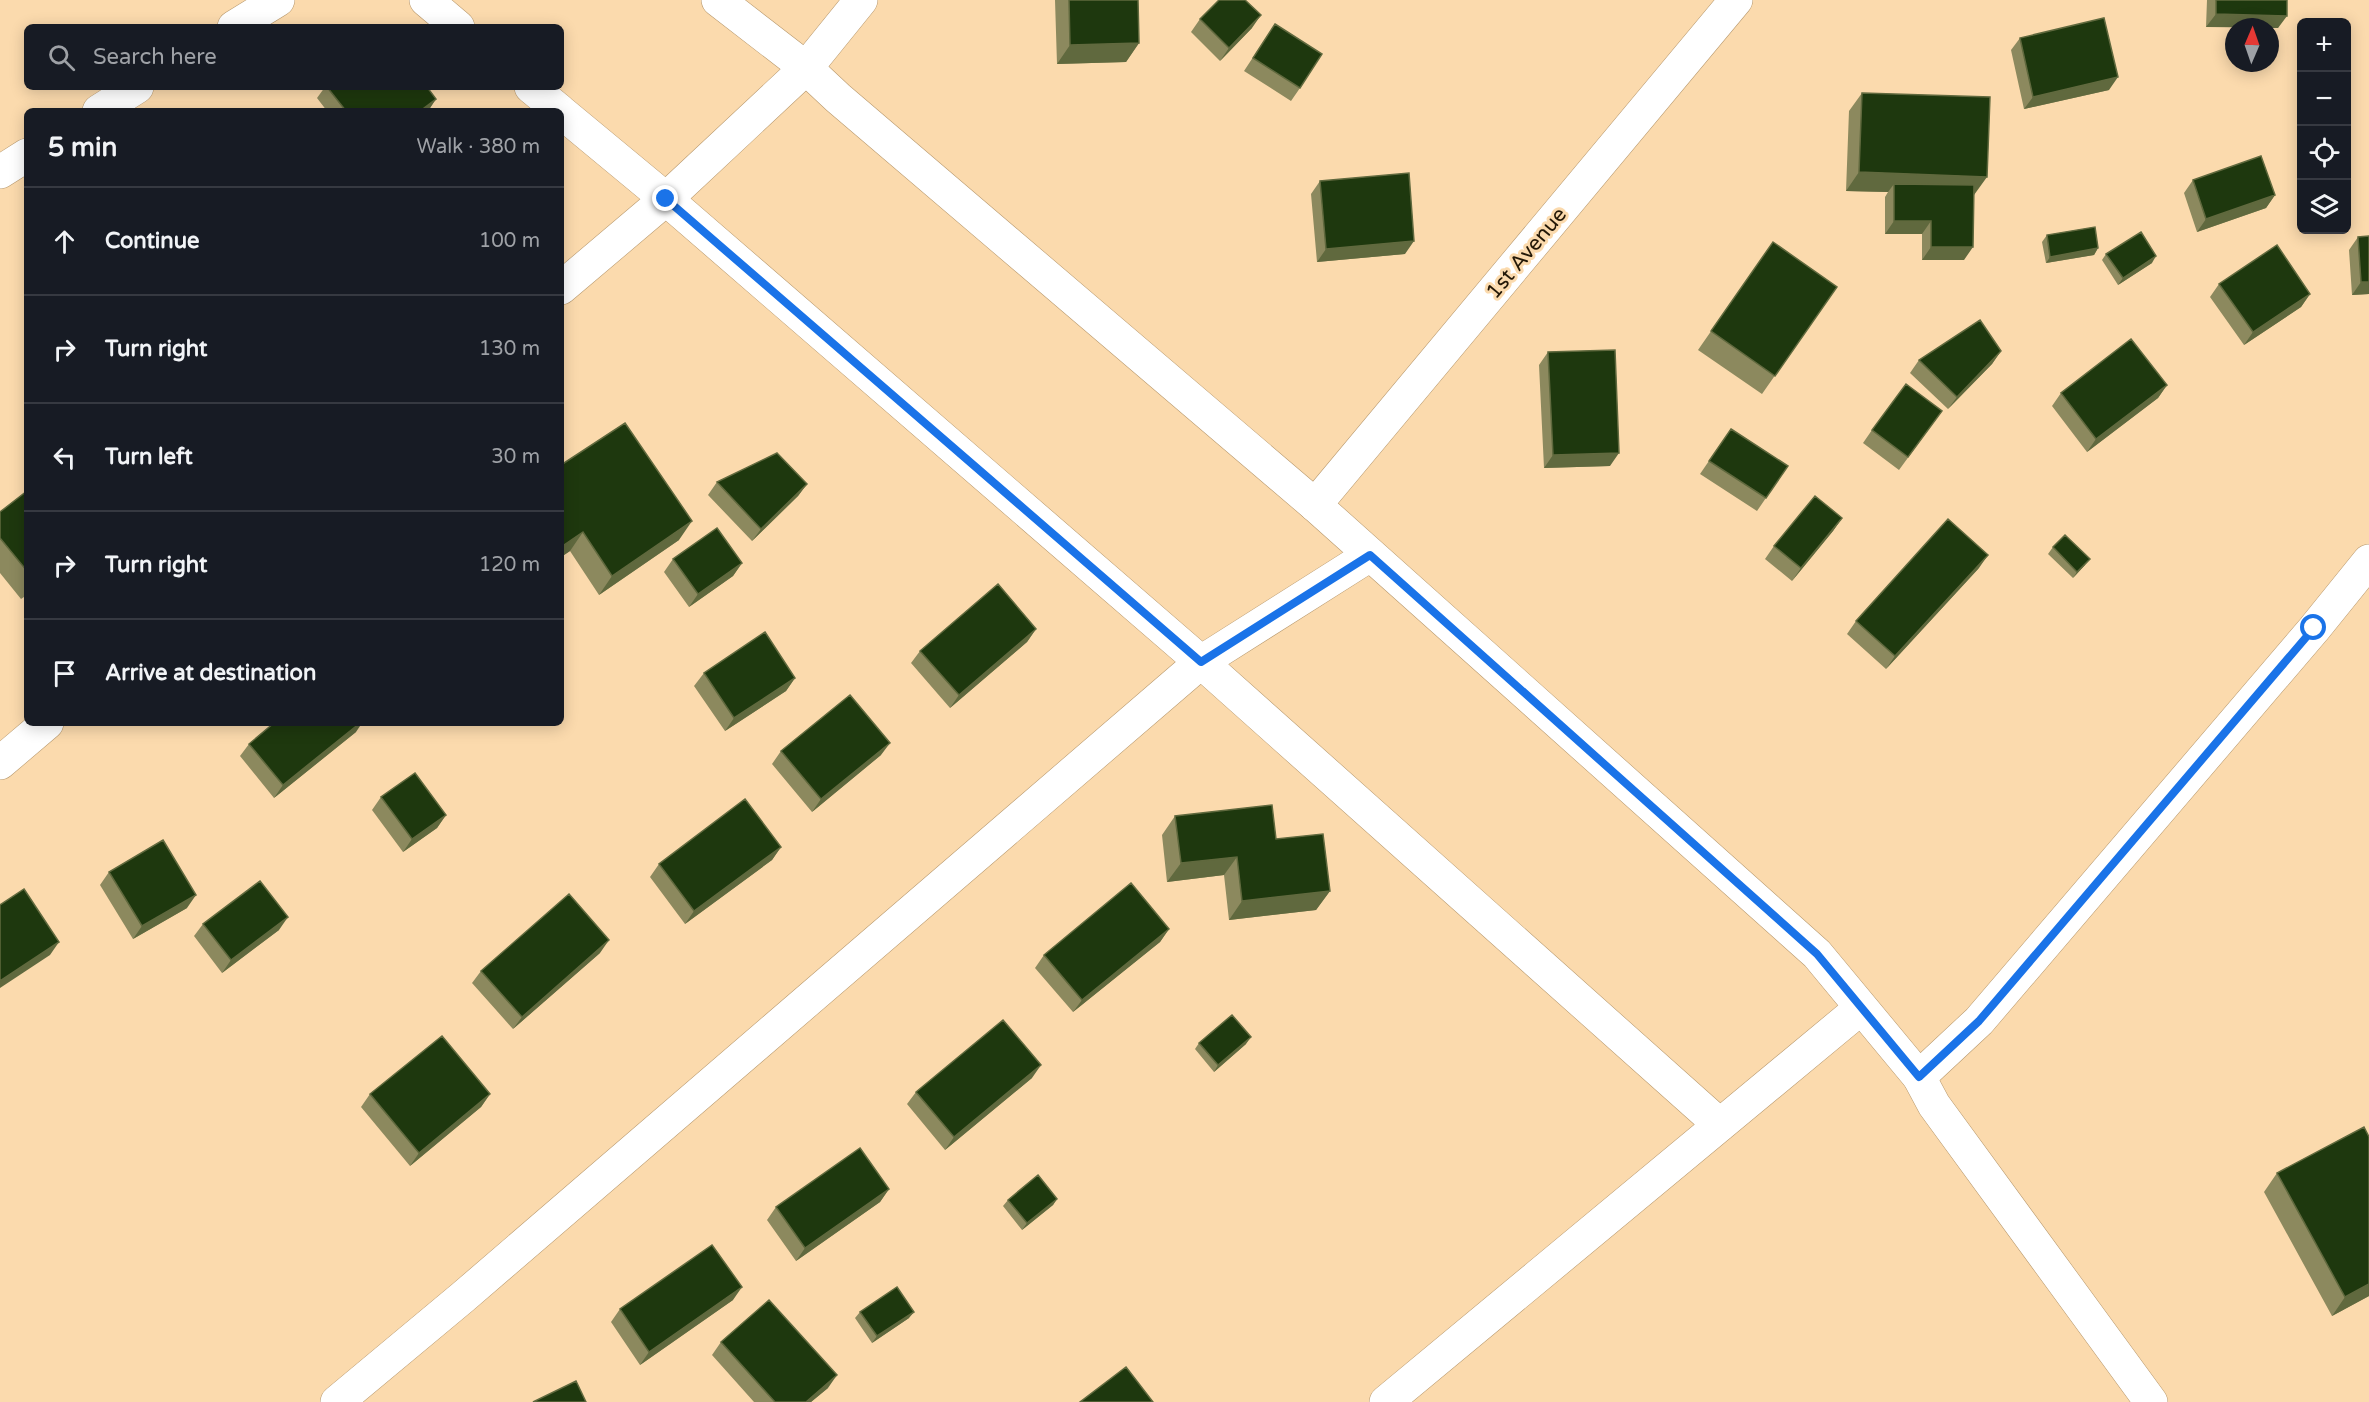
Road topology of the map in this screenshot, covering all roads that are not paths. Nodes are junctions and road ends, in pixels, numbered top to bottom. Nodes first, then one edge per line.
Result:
1 (278, 0) edge
2 (426, 0) edge
3 (718, 0) edge
4 (861, 0) edge
5 (1736, 0) edge
6 (239, 24) edge
7 (455, 24) edge
8 (806, 68) junction
9 (132, 90) edge
10 (535, 90) edge
11 (104, 108) edge
12 (556, 108) edge
13 (564, 114) edge
14 (24, 157) edge
15 (0, 172) edge
16 (666, 199) junction
17 (564, 285) edge
18 (1315, 505) junction
19 (1370, 555) junction
20 (2369, 561) edge
21 (1201, 662) junction
22 (43, 726) edge
23 (0, 763) edge
24 (1862, 1008) junction
25 (1919, 1077) junction
26 (1720, 1125) junction
27 (337, 1402) edge
28 (1386, 1402) edge
29 (2151, 1402) edge

1 - 6 street
2 - 7 street
3 - 8 street
4 - 8 street
5 - 18 street, 1st Avenue
8 - 16 street
8 - 18 street
9 - 11 street
10 - 12 street
13 - 16 street
14 - 15 street
16 - 17 street
16 - 21 street
18 - 19 street
19 - 21 street
19 - 24 street
20 - 25 street
21 - 26 street
21 - 27 street
22 - 23 street
24 - 25 street
24 - 26 street
25 - 29 street
26 - 28 street

